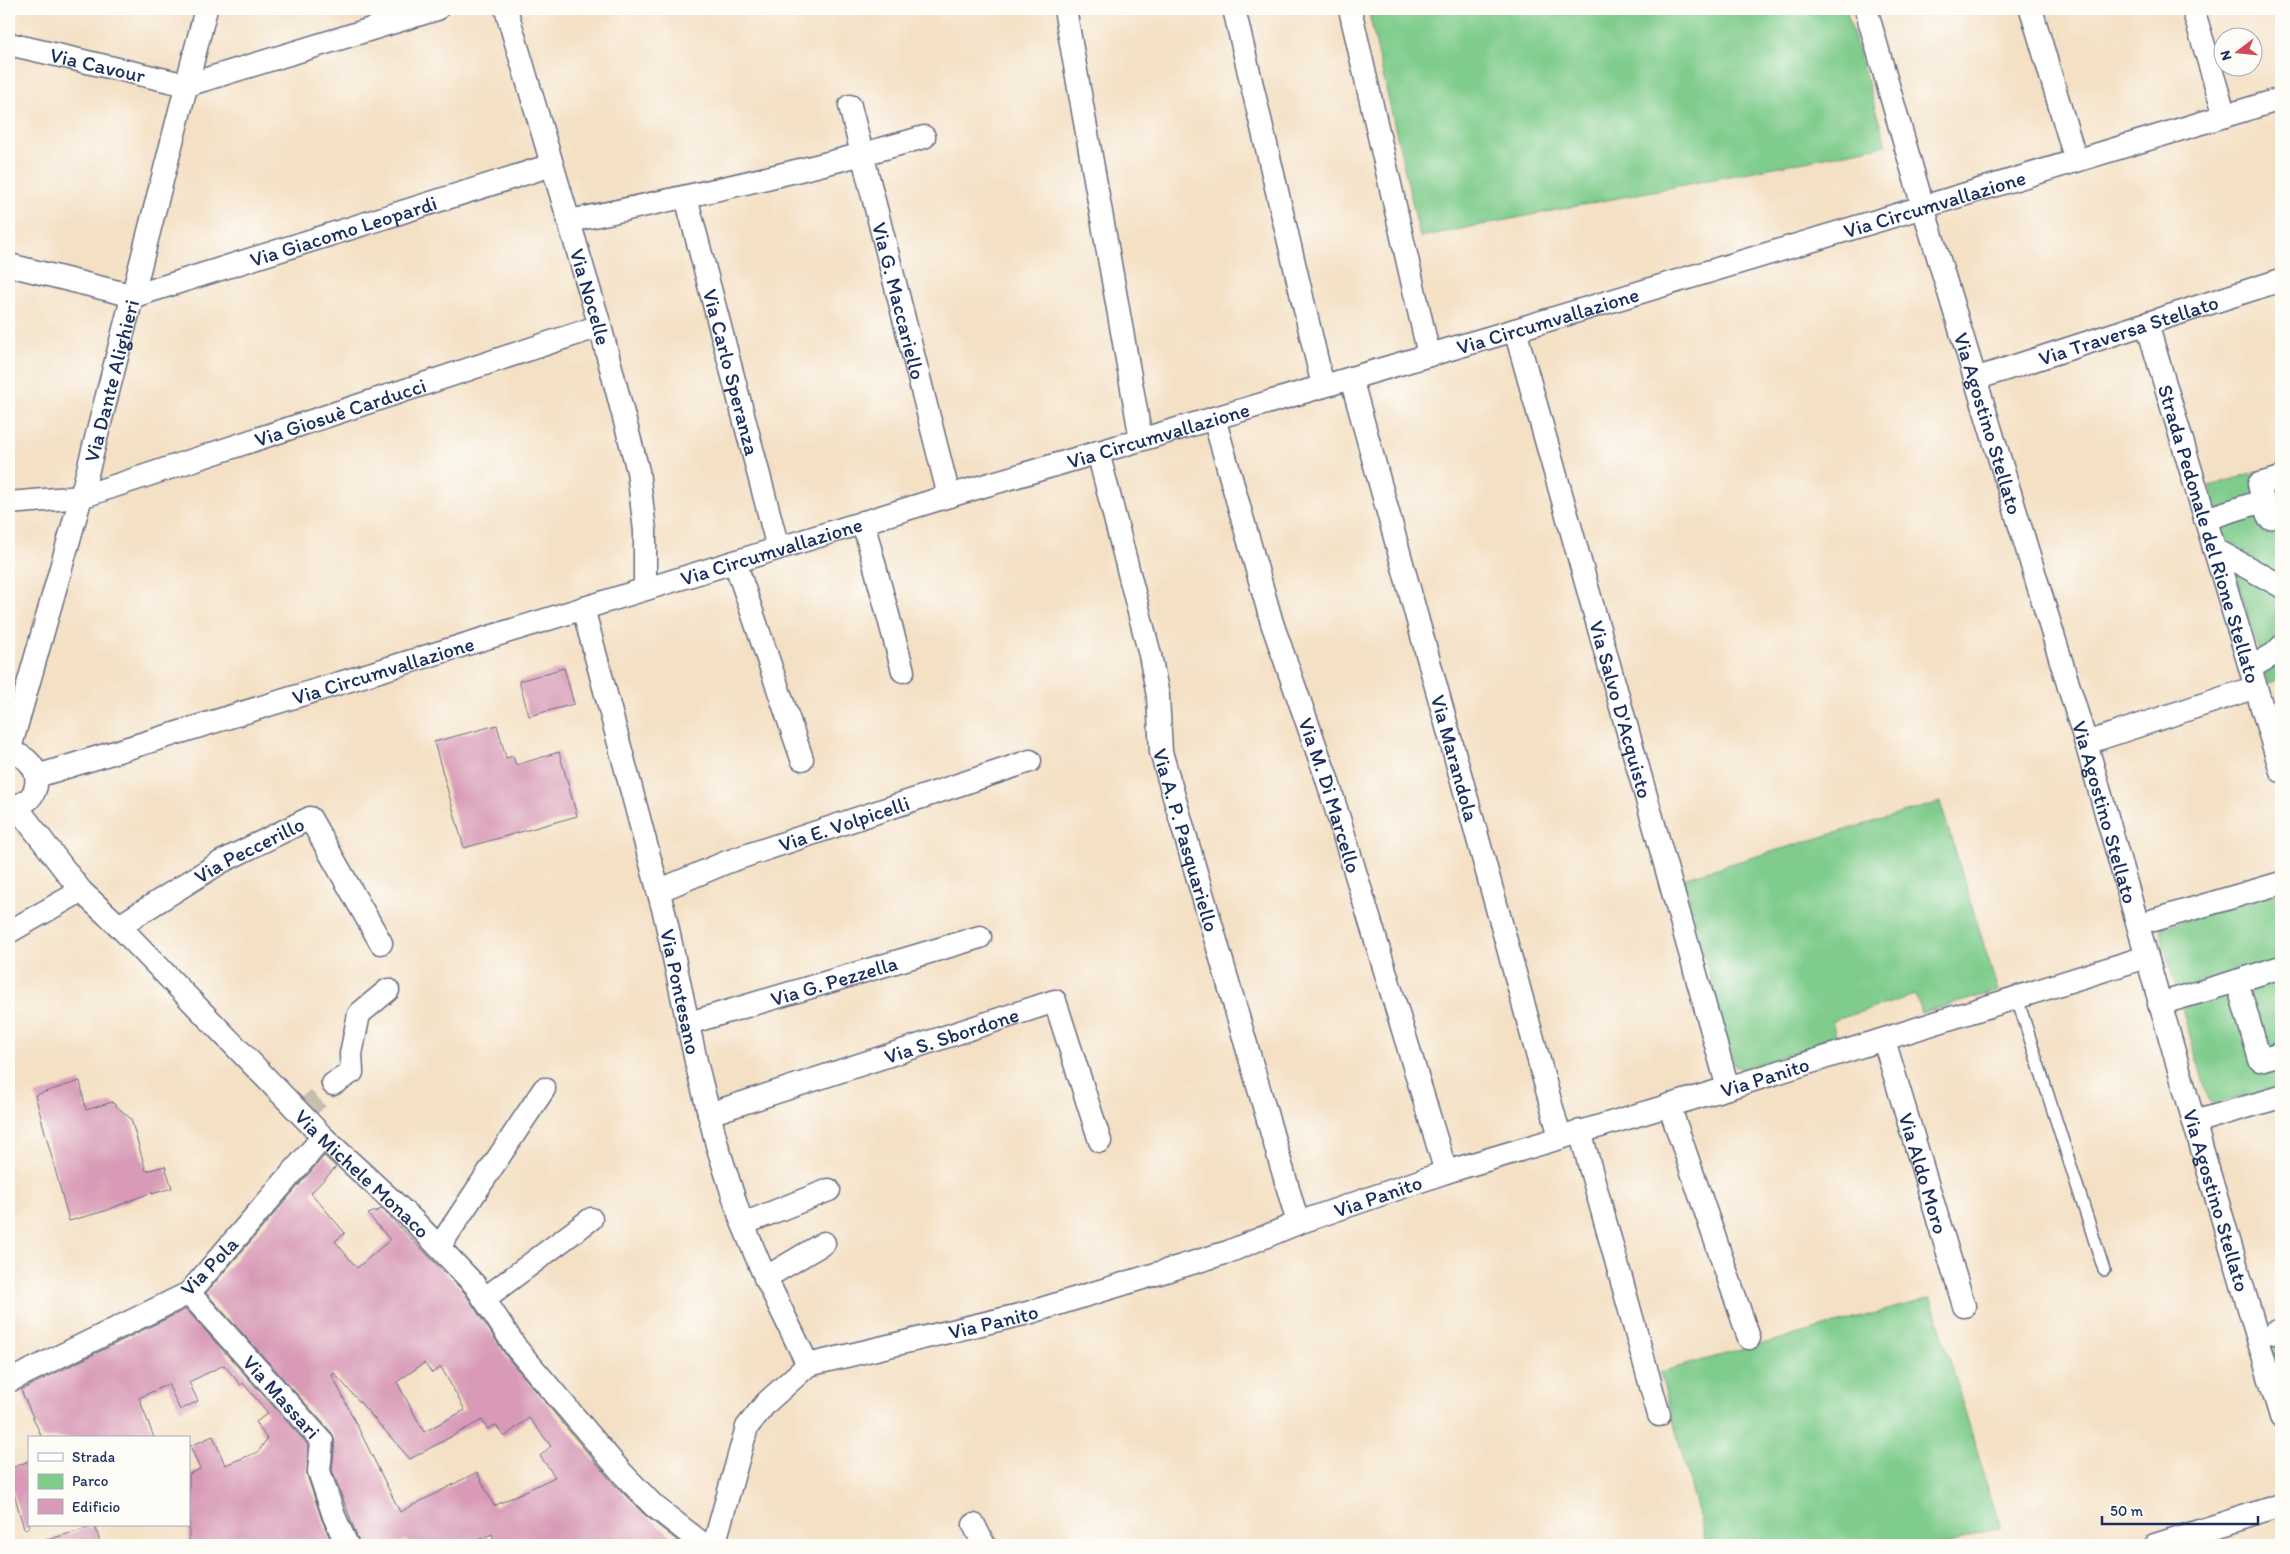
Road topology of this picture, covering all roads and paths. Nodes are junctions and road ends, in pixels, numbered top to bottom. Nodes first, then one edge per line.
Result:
1 (206, 9) edge
2 (437, 9) edge
3 (506, 9) edge
4 (1065, 9) edge
5 (1234, 9) edge
6 (1350, 9) edge
7 (1866, 9) edge
8 (2031, 9) edge
9 (2193, 9) edge
10 (9, 44) edge
11 (187, 85) junction
12 (2281, 99) edge
13 (850, 106) dead end
14 (2225, 116) junction
15 (924, 137) dead end
16 (862, 155) junction
17 (2076, 161) junction
18 (552, 165) junction
19 (686, 197) junction
20 (1923, 207) junction
21 (569, 221) junction
22 (9, 265) edge
23 (2281, 280) edge
24 (134, 296) junction
25 (2147, 324) junction
26 (600, 326) junction
27 (1515, 330) junction
28 (1429, 355) junction
29 (1351, 378) junction
30 (1975, 379) junction
31 (1323, 386) junction
32 (1214, 418) junction
33 (1141, 439) junction
34 (1098, 452) junction
35 (2281, 478) edge
36 (949, 496) junction
37 (81, 497) junction
38 (2263, 501) junction
39 (9, 503) edge
40 (2281, 514) edge
41 (2205, 519) junction
42 (863, 522) junction
43 (778, 548) junction
44 (2214, 549) junction
45 (735, 562) junction
46 (2281, 586) edge
47 (645, 589) junction
48 (583, 608) junction
49 (2281, 647) edge
50 (903, 671) dead end
51 (2253, 678) junction
52 (2086, 743) junction
53 (9, 752) edge
54 (802, 759) dead end
55 (1030, 761) dead end
56 (2281, 771) edge
57 (37, 776) junction
58 (12, 806) edge
59 (2281, 883) edge
60 (81, 891) junction
61 (658, 891) junction
62 (2154, 920) dead end
63 (119, 926) junction
64 (9, 932) edge
65 (980, 937) dead end
66 (381, 943) dead end
67 (2146, 957) junction
68 (2281, 967) edge
69 (2237, 981) junction
70 (388, 990) dead end
71 (2017, 998) junction
72 (2159, 1004) junction
73 (689, 1023) junction
74 (1884, 1040) junction
75 (2281, 1054) edge
76 (333, 1084) tunnel mouth
77 (1728, 1088) junction
78 (544, 1089) dead end
79 (2281, 1097) edge
80 (1669, 1105) junction
81 (709, 1114) junction
82 (2194, 1122) junction
83 (1570, 1134) junction
84 (323, 1137) junction
85 (1100, 1141) dead end
86 (1446, 1172) junction
87 (829, 1190) dead end
88 (591, 1219) dead end
89 (1298, 1223) junction
90 (742, 1224) junction
91 (824, 1243) dead end
92 (439, 1247) junction
93 (2104, 1270) dead end
94 (765, 1278) junction
95 (189, 1293) junction
96 (484, 1299) junction
97 (1964, 1306) dead end
98 (1749, 1338) dead end
99 (808, 1365) junction
100 (9, 1381) edge
101 (1659, 1415) dead end
102 (2281, 1417) edge
103 (2281, 1505) edge
104 (974, 1525) dead end
105 (698, 1543) edge
106 (347, 1545) edge
107 (984, 1545) edge
108 (2155, 1545) edge

1 - 11 street, Via Dante Alighieri
2 - 11 street
3 - 18 street, Via Nocelle
4 - 33 street
5 - 31 street
6 - 28 street
7 - 20 street, Via Agostino Stellato
8 - 17 street
9 - 14 street
10 - 11 street, Via Cavour
11 - 24 street, Via Dante Alighieri
12 - 14 street, Via Circumvallazione
13 - 16 street, Via G. Maccariello
14 - 17 street, Via Circumvallazione
15 - 16 street
16 - 19 street
16 - 36 street, Via G. Maccariello
17 - 20 street, Via Circumvallazione
18 - 21 street, Via Nocelle
18 - 24 street, Via Giacomo Leopardi
19 - 21 street
19 - 43 street, Via Carlo Speranza
20 - 27 street, Via Circumvallazione
20 - 30 street, Via Agostino Stellato
21 - 26 street, Via Nocelle
22 - 24 street
23 - 25 street, Via Traversa Stellato
24 - 37 street, Via Dante Alighieri
25 - 30 street, Via Traversa Stellato
25 - 41 street, Strada Pedonale del Rione Stellato
26 - 37 street, Via Giosuè Carducci
26 - 47 street, Via Nocelle
27 - 28 street, Via Circumvallazione
27 - 77 street, Via Salvo D'Acquisto
28 - 29 street, Via Circumvallazione
29 - 31 street, Via Circumvallazione
29 - 83 street, Via Marandola
30 - 52 street, Via Agostino Stellato
31 - 32 street, Via Circumvallazione
32 - 33 street, Via Circumvallazione
32 - 86 street, Via M. Di Marcello
33 - 34 street, Via Circumvallazione
34 - 36 street, Via Circumvallazione
34 - 89 street, Via A. P. Pasquariello
35 - 38 street
36 - 42 street, Via Circumvallazione
37 - 39 street, Via Giosuè Carducci
37 - 53 street, Via Dante Alighieri
38 - 40 street
38 - 41 street
41 - 44 street, Strada Pedonale del Rione Stellato
42 - 43 street, Via Circumvallazione
42 - 50 street
43 - 45 street, Via Circumvallazione
44 - 46 street
44 - 51 street, Strada Pedonale del Rione Stellato
45 - 47 street, Via Circumvallazione
45 - 54 street
47 - 48 street, Via Circumvallazione
48 - 57 street, Via Circumvallazione
48 - 61 street, Via Pontesano
49 - 51 street
51 - 52 street
51 - 56 street, Strada Pedonale del Rione Stellato
52 - 67 street, Via Agostino Stellato
53 - 57 street
55 - 61 street, Via E. Volpicelli
57 - 58 street
58 - 60 street, Via Michele Monaco
59 - 62 street
60 - 63 street, Via Michele Monaco
60 - 64 street
61 - 73 street, Via Pontesano
63 - 66 street, Via Peccerillo
63 - 84 street, Via Michele Monaco
65 - 73 street, Via G. Pezzella
67 - 71 street, Via Panito
67 - 72 street, Via Agostino Stellato
68 - 69 street
69 - 72 street
69 - 75 street
70 - 76 street
71 - 74 street, Via Panito
71 - 93 lane
72 - 82 street, Via Agostino Stellato
73 - 81 street, Via Pontesano
74 - 77 street, Via Panito
74 - 97 street, Via Aldo Moro
77 - 80 street, Via Panito
78 - 92 street
79 - 82 street
80 - 83 street, Via Panito
80 - 98 street
81 - 85 street, Via S. Sbordone
81 - 90 street, Via Pontesano
82 - 102 street, Via Agostino Stellato
83 - 86 street, Via Panito
83 - 101 street, Via Marandola
84 - 92 street, Via Michele Monaco
84 - 95 street, Via Pola
86 - 89 street, Via Panito
87 - 90 street
88 - 96 street
89 - 99 street, Via Panito
90 - 94 street, Via Pontesano
91 - 94 street
92 - 96 street, Via Michele Monaco
94 - 99 street, Via Pontesano
95 - 100 street, Via Pola
95 - 106 street, Via Massari
96 - 105 street, Via Michele Monaco
99 - 105 street, Via Panito
103 - 108 street
104 - 107 street

